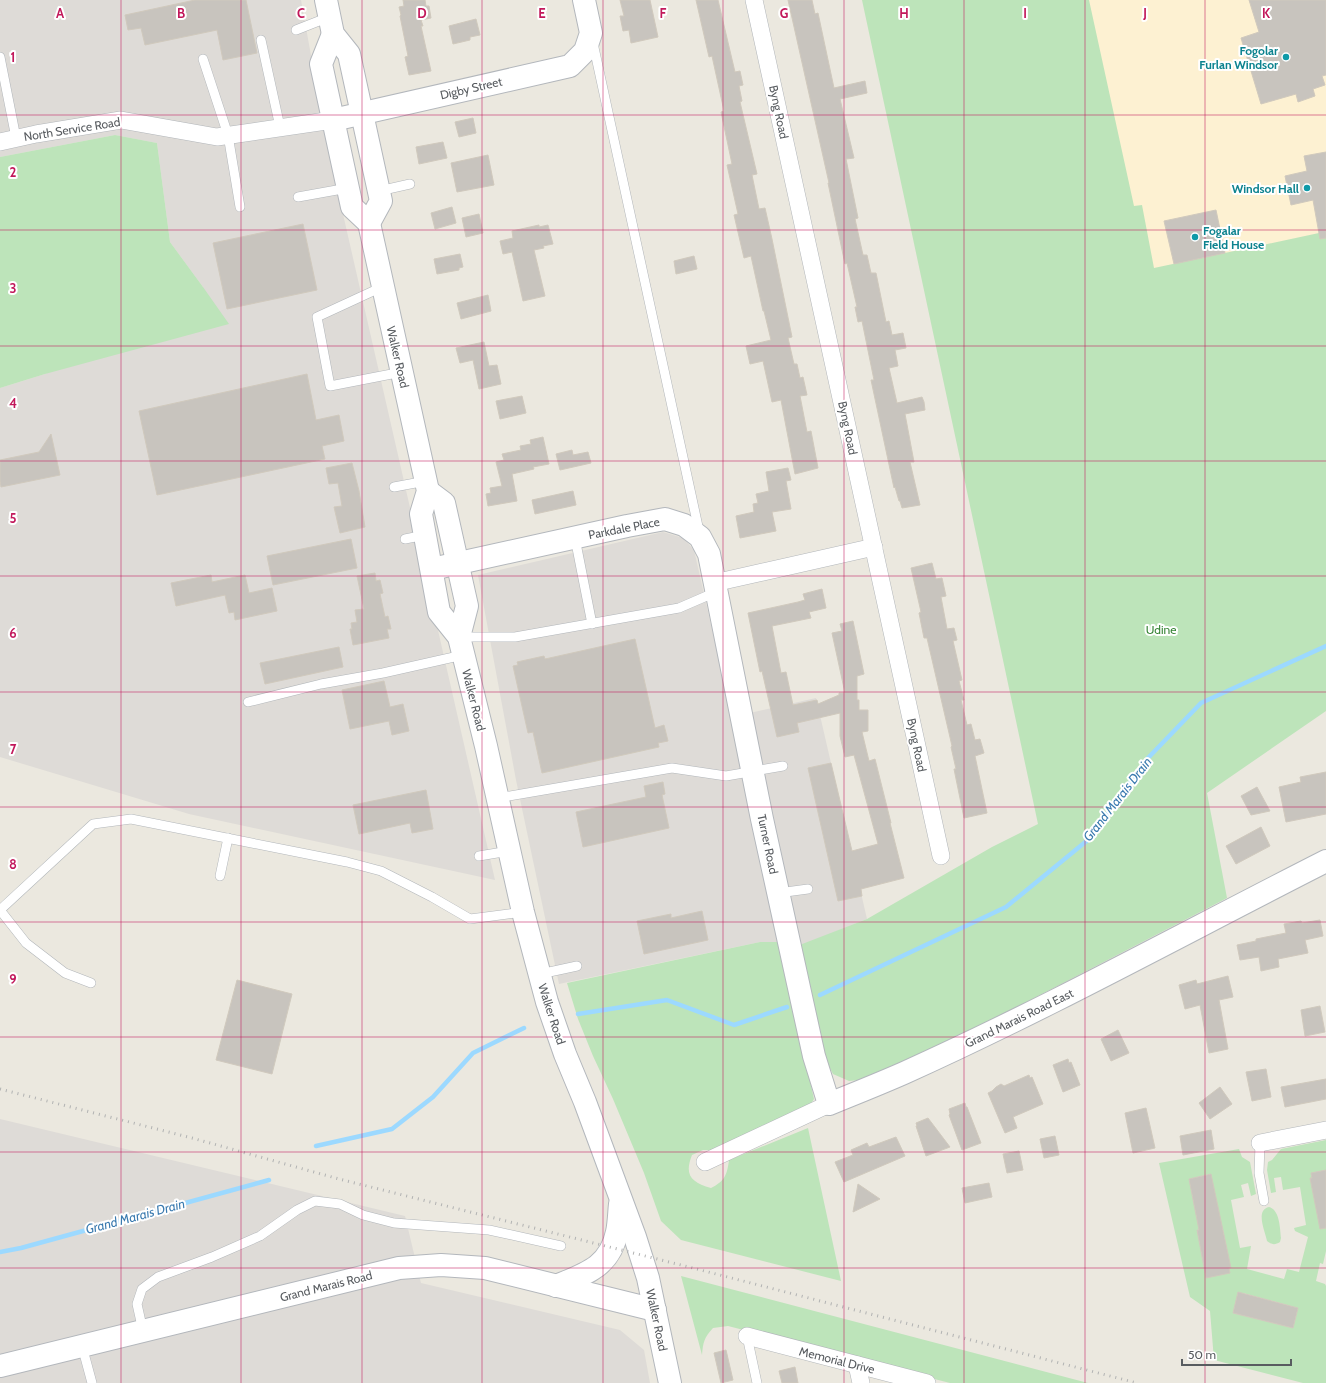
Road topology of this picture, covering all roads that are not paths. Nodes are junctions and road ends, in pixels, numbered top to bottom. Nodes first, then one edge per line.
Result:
1 (584, 0) edge
2 (754, 0) edge
3 (329, 17) edge
4 (296, 30) dead end
5 (591, 33) junction
6 (261, 40) dead end
7 (0, 57) edge
8 (202, 59) dead end
9 (362, 113) junction
10 (333, 120) junction
11 (280, 128) junction
12 (228, 135) junction
13 (8, 140) edge
14 (410, 184) dead end
15 (348, 188) junction
16 (379, 191) junction
17 (298, 196) dead end
18 (240, 207) dead end
19 (369, 223) junction
20 (382, 287) junction
21 (402, 372) junction
22 (427, 486) junction
23 (394, 487) dead end
24 (700, 536) junction
25 (575, 538) junction
26 (874, 547) junction
27 (457, 564) junction
28 (432, 569) junction
29 (715, 587) junction
30 (592, 624) junction
31 (461, 646) junction
32 (248, 702) dead end
33 (782, 766) dead end
34 (753, 771) junction
35 (498, 798) junction
36 (228, 838) junction
37 (509, 851) junction
38 (479, 856) dead end
39 (941, 856) dead end
40 (1326, 860) edge
41 (220, 876) dead end
42 (808, 889) dead end
43 (778, 893) junction
44 (0, 910) edge
45 (523, 912) junction
46 (577, 966) dead end
47 (540, 974) junction
48 (91, 983) dead end
49 (829, 1104) junction
50 (1326, 1130) edge
51 (1260, 1144) joint
52 (706, 1162) dead end
53 (620, 1198) junction
54 (1264, 1201) dead end
55 (561, 1246) dead end
56 (556, 1286) junction
57 (655, 1310) junction
58 (143, 1332) junction
59 (747, 1336) joint
60 (82, 1346) junction
61 (857, 1365) junction
62 (0, 1366) edge
63 (92, 1383) edge
64 (670, 1383) edge
65 (757, 1383) edge
66 (861, 1383) edge
67 (927, 1383) edge

1 - 5 street
2 - 26 street, Byng Road
3 - 4 lane
3 - 9 street
3 - 10 street
5 - 9 street, Digby Street
5 - 24 lane
6 - 11 lane
7 - 13 lane
8 - 12 lane
9 - 10 street, Digby Street
9 - 16 street
10 - 11 street, North Service Road
10 - 15 street
11 - 12 street, North Service Road
12 - 13 street, North Service Road
12 - 18 lane
14 - 16 lane
15 - 17 lane
15 - 19 street
16 - 19 street
19 - 20 street, Walker Road
20 - 21 street, Walker Road
20 - 21 lane
21 - 22 street, Walker Road
22 - 23 lane
22 - 27 street, Walker Road
22 - 28 street, Walker Road
24 - 25 street, Parkdale Place
24 - 29 street
25 - 27 street, Parkdale Place
25 - 30 lane
26 - 29 street
26 - 39 street, Byng Road
27 - 28 street, Parkdale Place
27 - 31 street, Walker Road
28 - 31 street, Walker Road
29 - 30 lane
29 - 34 street, Turner Road
30 - 31 lane
31 - 32 lane
31 - 35 street, Walker Road
33 - 34 lane
34 - 35 lane
34 - 43 street, Turner Road
35 - 37 street, Walker Road
36 - 41 lane
36 - 44 lane
36 - 45 lane
37 - 38 lane
37 - 45 street, Walker Road
40 - 49 street, Grand Marais Road East
42 - 43 lane
43 - 49 street, Turner Road
44 - 48 lane
45 - 47 street, Walker Road
46 - 47 lane
47 - 53 street, Walker Road
49 - 52 street, Grand Marais Road East
50 - 51 street
51 - 54 lane
53 - 56 street
53 - 57 street, Walker Road
55 - 58 lane
56 - 57 street, Grand Marais Road
56 - 58 street, Grand Marais Road
57 - 64 street, Walker Road
58 - 60 street, Grand Marais Road
59 - 61 street, Memorial Drive
59 - 65 lane
60 - 62 street, Grand Marais Road
60 - 63 lane
61 - 66 street
61 - 67 street, Memorial Drive

